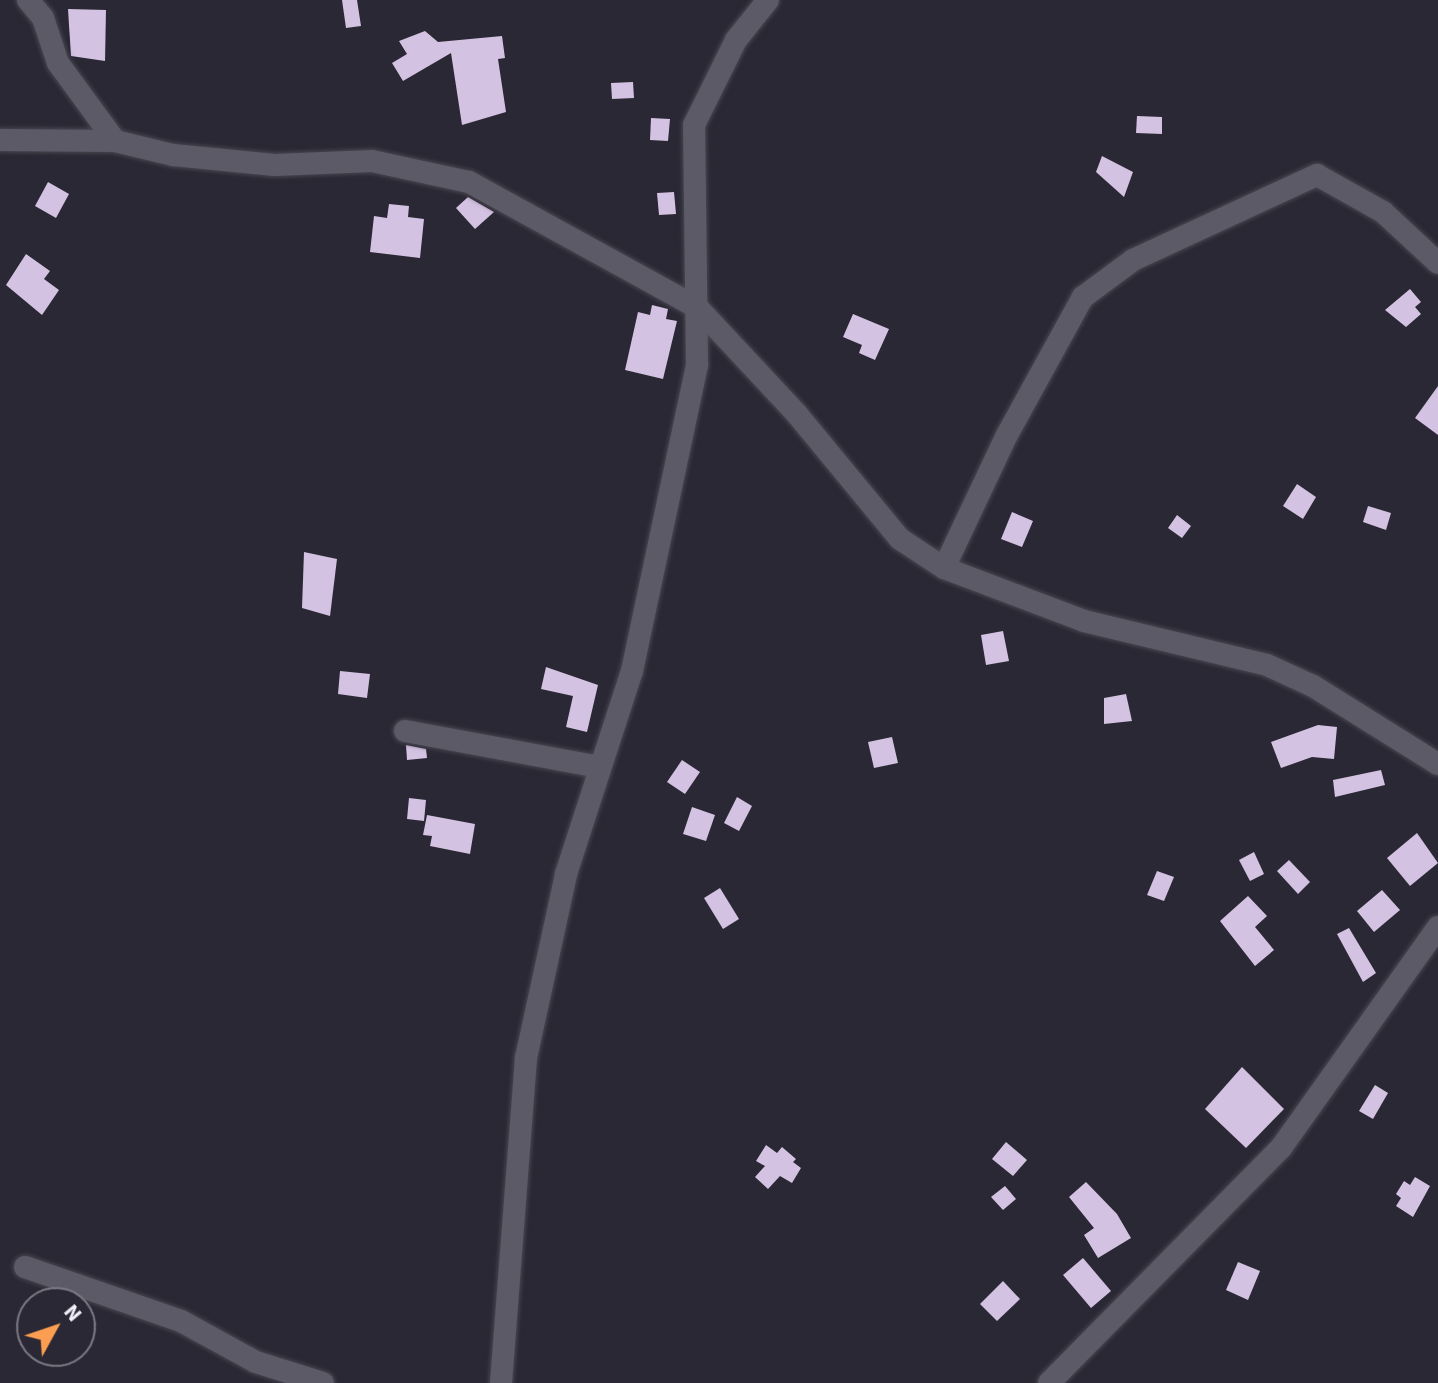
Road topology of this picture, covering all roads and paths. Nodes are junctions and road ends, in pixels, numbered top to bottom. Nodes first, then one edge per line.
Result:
1 (28, 0) edge
2 (768, 0) edge
3 (0, 140) edge
4 (115, 141) junction
5 (1438, 263) edge
6 (698, 308) junction
7 (944, 568) junction
8 (405, 731) dead end
9 (1438, 764) edge
10 (599, 767) junction
11 (1438, 927) edge
12 (25, 1267) dead end
13 (323, 1383) edge
14 (501, 1383) edge
15 (1049, 1383) edge

1 - 4 street
2 - 6 street
3 - 4 street
4 - 6 street
5 - 7 street
6 - 7 street
6 - 10 street
7 - 9 street
8 - 10 street
10 - 14 street
11 - 15 street
12 - 13 street

